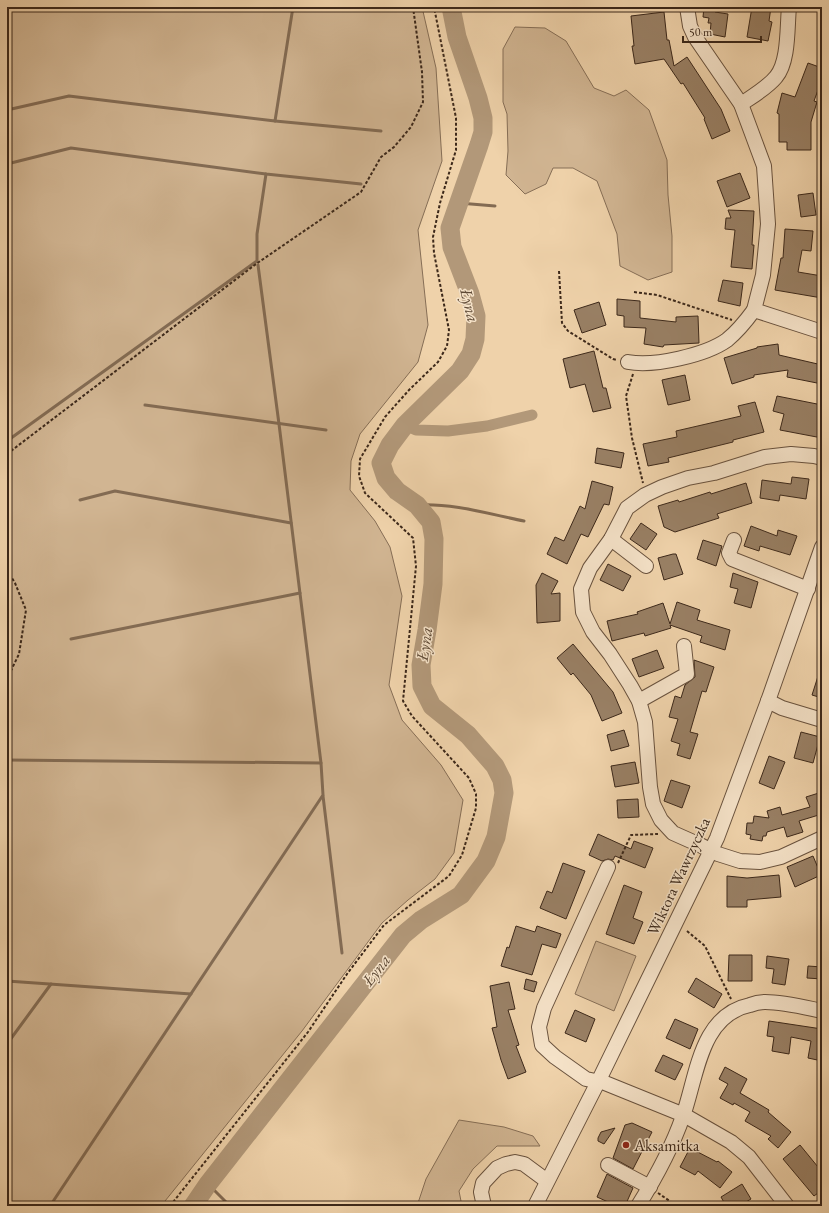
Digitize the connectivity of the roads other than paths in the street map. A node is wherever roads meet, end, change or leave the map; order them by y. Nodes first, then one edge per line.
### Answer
1 (687, 7) edge
2 (789, 7) edge
3 (741, 104) junction
4 (754, 310) junction
5 (822, 332) edge
6 (632, 363) road end
7 (822, 458) edge
8 (611, 539) junction
9 (734, 540) dead end
10 (822, 547) edge
11 (646, 566) dead end
12 (808, 589) junction
13 (684, 646) dead end
14 (638, 701) junction
15 (768, 701) junction
16 (822, 720) edge
17 (822, 838) edge
18 (711, 851) junction
19 (608, 867) road end
20 (822, 1011) edge
21 (598, 1082) junction
22 (684, 1115) junction
23 (608, 1165) dead end
24 (547, 1181) junction
25 (650, 1187) junction
26 (484, 1206) edge
27 (535, 1206) edge
28 (638, 1206) edge
29 (787, 1206) edge

1 - 3 street
2 - 3 street
3 - 4 street
4 - 5 street
4 - 6 street
7 - 8 street
8 - 11 street
8 - 14 street
9 - 12 street
10 - 12 street, Wiktora Wawrzyczka
12 - 15 street, Wiktora Wawrzyczka
13 - 14 street
14 - 18 street
15 - 16 street
15 - 18 street, Wiktora Wawrzyczka
17 - 18 street
18 - 21 street, Wiktora Wawrzyczka
19 - 21 street
20 - 22 street
21 - 22 street
21 - 24 street, Wiktora Wawrzyczka
22 - 25 street
22 - 29 street
23 - 25 street
24 - 26 street
24 - 27 street, Wiktora Wawrzyczka
25 - 28 street

